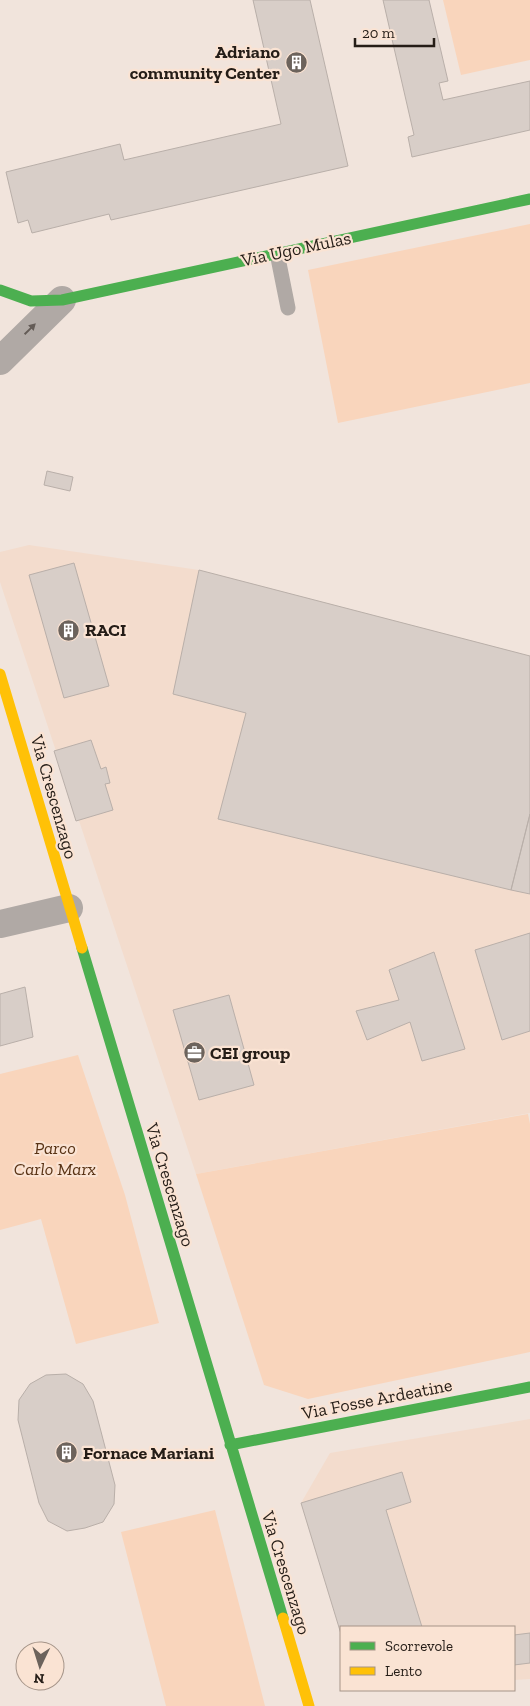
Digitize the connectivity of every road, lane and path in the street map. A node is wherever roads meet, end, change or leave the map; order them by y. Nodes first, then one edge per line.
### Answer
1 (530, 199) edge
2 (278, 253) junction
3 (0, 290) edge
4 (62, 300) junction
5 (288, 308) dead end
6 (0, 361) edge
7 (0, 674) edge
8 (69, 908) junction
9 (0, 924) edge
10 (530, 1387) edge
11 (230, 1445) junction
12 (309, 1706) edge

1 - 2 street, Via Ugo Mulas
2 - 4 street, Via Ugo Mulas
2 - 5 lane
3 - 4 street, Via Ugo Mulas
6 -> 4 street
7 - 8 street, Via Crescenzago
8 - 9 street
8 - 11 street, Via Crescenzago
10 - 11 street, Via Fosse Ardeatine
11 - 12 street, Via Crescenzago

